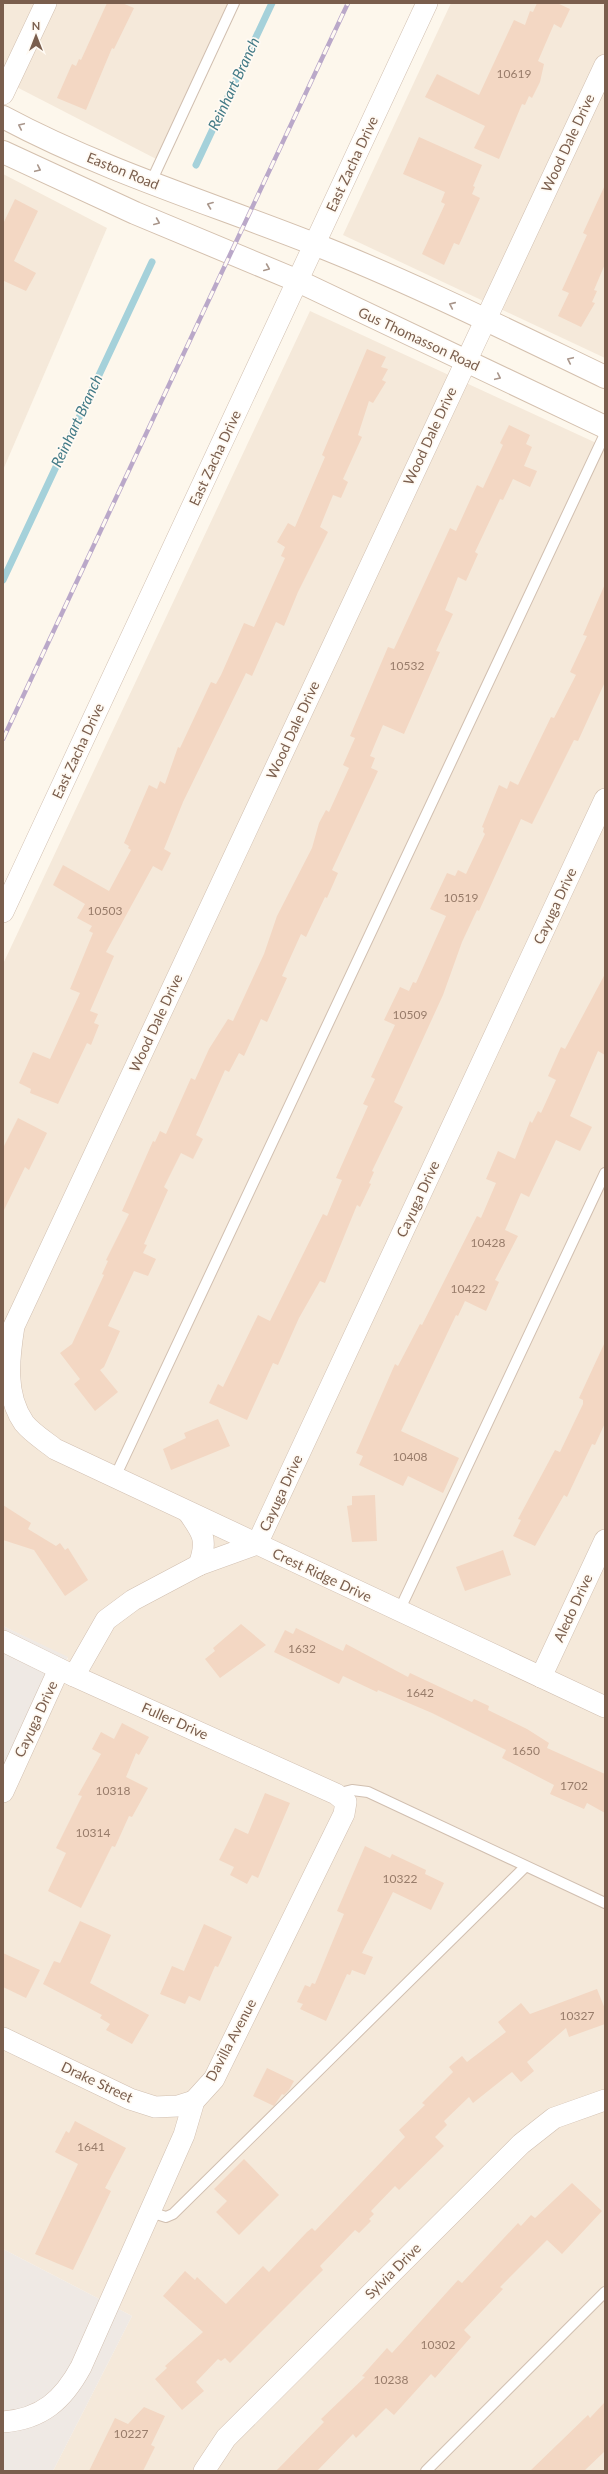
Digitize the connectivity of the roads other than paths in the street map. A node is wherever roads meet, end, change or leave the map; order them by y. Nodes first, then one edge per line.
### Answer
1 (46, 3) edge
2 (234, 3) edge
3 (427, 3) edge
4 (605, 65) edge
5 (3, 94) edge
6 (3, 117) edge
7 (3, 152) edge
8 (151, 182) junction
9 (315, 244) junction
10 (298, 281) junction
11 (485, 320) junction
12 (465, 361) junction
13 (605, 376) edge
14 (605, 428) edge
15 (605, 434) edge
16 (605, 799) edge
17 (3, 912) edge
18 (605, 1173) edge
19 (14, 1401) joint
20 (115, 1477) junction
21 (188, 1512) junction
22 (605, 1540) edge
23 (257, 1544) junction
24 (199, 1565) junction
25 (400, 1611) junction
26 (3, 1641) edge
27 (67, 1672) junction
28 (541, 1677) junction
29 (605, 1707) edge
30 (3, 1792) edge
31 (341, 1798) junction
32 (526, 1867) junction
33 (605, 1903) edge
34 (3, 2038) edge
35 (605, 2100) edge
36 (194, 2101) junction
37 (150, 2212) junction
38 (605, 2292) edge
39 (3, 2422) edge
40 (204, 2471) edge
41 (426, 2471) edge

1 - 5 street
2 - 8 lane
3 - 9 street, East Zacha Drive
4 - 11 street, Wood Dale Drive
8 -> 6 main road, Easton Road
7 -> 10 main road, Gus Thomasson Road
9 -> 8 main road, Easton Road
9 - 10 street, East Zacha Drive
11 -> 9 main road
10 - 12 main road, Gus Thomasson Road
10 - 17 street, East Zacha Drive
11 - 12 street, Wood Dale Drive
13 -> 11 main road
12 -> 14 main road, Gus Thomasson Road
12 - 19 street, Wood Dale Drive
15 - 20 lane
16 - 23 street, Cayuga Drive
18 - 25 lane
19 - 20 street, Crest Ridge Drive
20 - 21 street, Crest Ridge Drive
21 - 23 street, Crest Ridge Drive
21 - 24 street
22 - 28 street, Aledo Drive
23 - 24 street, Cayuga Drive
23 - 25 street, Crest Ridge Drive
24 - 27 street, Cayuga Drive
25 - 28 street, Crest Ridge Drive
26 - 27 street, Fuller Drive
27 - 30 street, Cayuga Drive
27 - 31 street, Fuller Drive
28 - 29 street, Crest Ridge Drive
31 - 32 lane
31 - 36 street, Davilla Avenue
32 - 33 lane
32 - 37 lane
34 - 36 street, Drake Street
35 - 40 street, Sylvia Drive
36 - 37 street, Davilla Avenue
37 - 39 street, Davilla Avenue
38 - 41 lane

